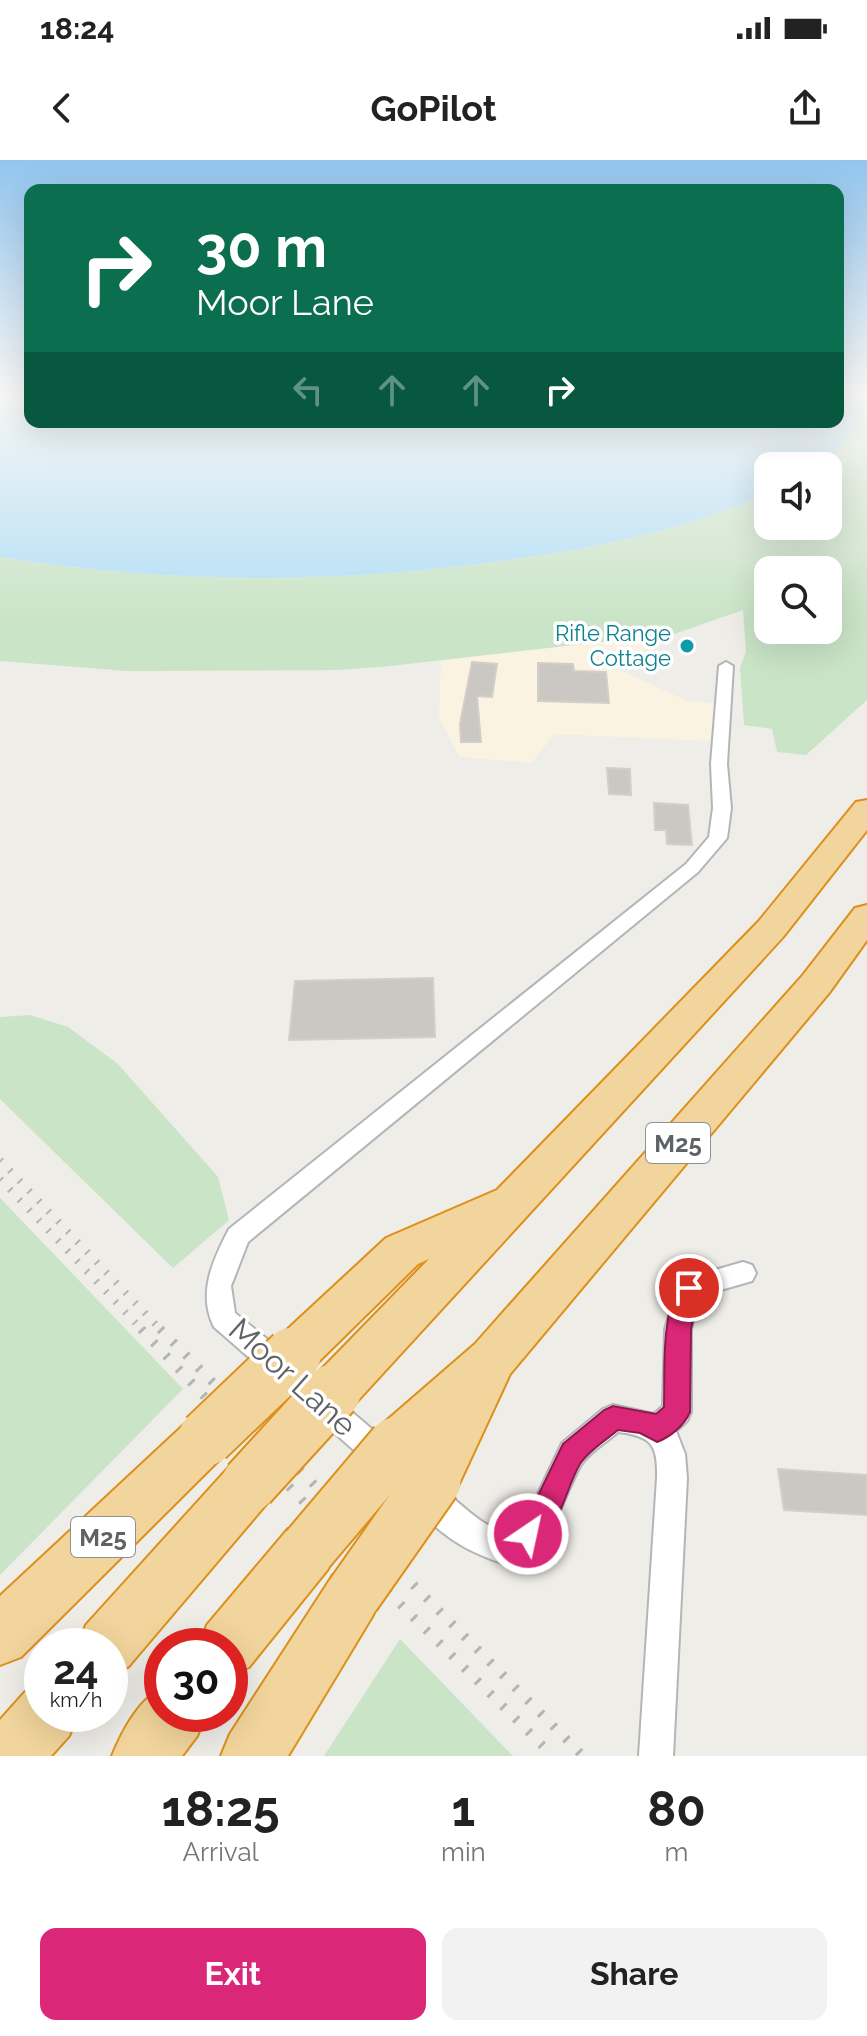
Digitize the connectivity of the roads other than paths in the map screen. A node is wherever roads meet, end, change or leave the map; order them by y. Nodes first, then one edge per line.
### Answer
1 (726, 666) dead end
2 (867, 809) edge
3 (867, 916) edge
4 (512, 1201) junction
5 (743, 1273) dead end
6 (657, 1430) junction
7 (414, 1463) junction
8 (123, 1628) edge
9 (243, 1628) edge
10 (0, 1636) edge
11 (31, 1732) edge
12 (161, 1732) edge
13 (10, 1756) edge
14 (143, 1756) edge
15 (252, 1756) edge
16 (656, 1756) edge

1 - 6 street, Moor Lane
2 - 4 highway, M25
3 - 7 highway, M25
4 - 8 highway, M25, bridge
4 - 10 highway, M25, bridge
5 - 6 street
6 - 16 street
7 - 9 highway, M25, bridge
7 - 15 highway, M25, bridge
11 - 13 highway
12 - 14 highway

